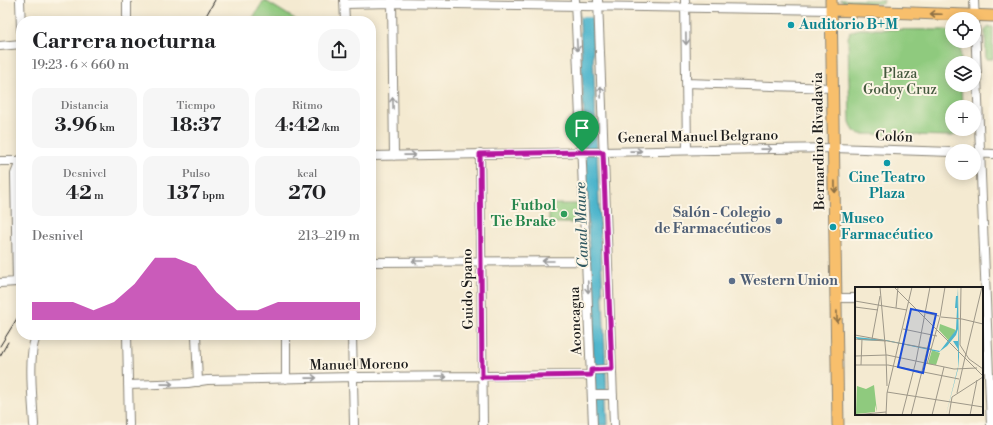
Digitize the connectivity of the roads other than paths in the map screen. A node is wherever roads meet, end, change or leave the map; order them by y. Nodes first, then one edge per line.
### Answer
1 (20, 0) edge
2 (126, 0) edge
3 (974, 0) edge
4 (344, 2) edge
5 (392, 2) edge
6 (577, 4) edge
7 (596, 4) edge
8 (685, 4) edge
9 (831, 5) edge
10 (975, 12) edge
11 (945, 14) edge
12 (21, 16) edge
13 (127, 16) edge
14 (345, 16) edge
15 (981, 16) edge
16 (993, 16) edge
17 (16, 44) edge
18 (0, 46) edge
19 (975, 48) edge
20 (686, 83) junction
21 (833, 88) junction
22 (977, 144) edge
23 (834, 148) junction
24 (687, 150) junction
25 (584, 152) junction
26 (600, 152) junction
27 (945, 152) edge
28 (981, 153) edge
29 (480, 154) junction
30 (993, 154) edge
31 (376, 156) edge
32 (394, 156) junction
33 (16, 160) edge
34 (0, 161) edge
35 (979, 180) edge
36 (481, 261) junction
37 (587, 261) junction
38 (376, 262) edge
39 (16, 282) edge
40 (0, 283) edge
41 (837, 298) junction
42 (855, 298) edge
43 (987, 301) edge
44 (34, 340) edge
45 (127, 340) edge
46 (196, 340) edge
47 (286, 340) edge
48 (352, 340) edge
49 (609, 369) junction
50 (592, 372) junction
51 (353, 377) junction
52 (482, 377) junction
53 (286, 379) junction
54 (198, 382) junction
55 (128, 385) junction
56 (593, 395) junction
57 (610, 395) junction
58 (34, 425) edge
59 (129, 425) edge
60 (354, 425) edge
61 (483, 425) edge
62 (593, 425) edge
63 (614, 425) edge
64 (838, 425) edge
65 (991, 425) edge

1 - 12 street
2 - 13 street
3 - 10 street
4 - 5 street
4 - 14 street
5 - 6 street
32 -> 5 street
6 - 7 street
6 -> 25 street, Aconcagua
7 - 8 street
26 -> 7 street
8 - 9 street
8 -> 20 street
11 -> 9 main road
9 - 21 main road, Bernardino Rivadavia
15 - 16 main road
17 - 18 street
19 - 22 street
20 - 21 street
20 - 24 street
21 - 23 main road, Bernardino Rivadavia
24 -> 23 street, General Manuel Belgrano
23 - 27 street, Colón
23 -> 41 main road, Bernardino Rivadavia
26 -> 24 street, General Manuel Belgrano
25 - 26 street, General Manuel Belgrano
25 - 29 street, General Manuel Belgrano
25 - 37 street, Aconcagua
26 - 49 street
28 - 30 street
32 -> 29 street, General Manuel Belgrano
29 - 36 street, Guido Spano
31 - 32 street, General Manuel Belgrano
33 - 34 street
35 - 43 street
37 -> 36 street
36 -> 38 street
36 - 52 street, Guido Spano
37 -> 50 street, Aconcagua
39 - 40 street
41 - 42 street
41 -> 64 main road, Bernardino Rivadavia
43 - 65 street
44 - 58 street
45 - 55 street
46 - 54 street
47 - 53 street
48 - 51 street
49 - 50 street, Manuel Moreno
49 - 57 street
50 - 52 street, Manuel Moreno
50 - 56 street, Aconcagua
51 -> 52 street, Manuel Moreno
53 -> 51 street, Manuel Moreno
51 - 60 street
52 - 61 street, Guido Spano
53 - 54 street, Manuel Moreno
55 -> 54 street, Manuel Moreno
55 - 59 street
56 - 57 street
56 - 62 street, Aconcagua
57 - 63 street

